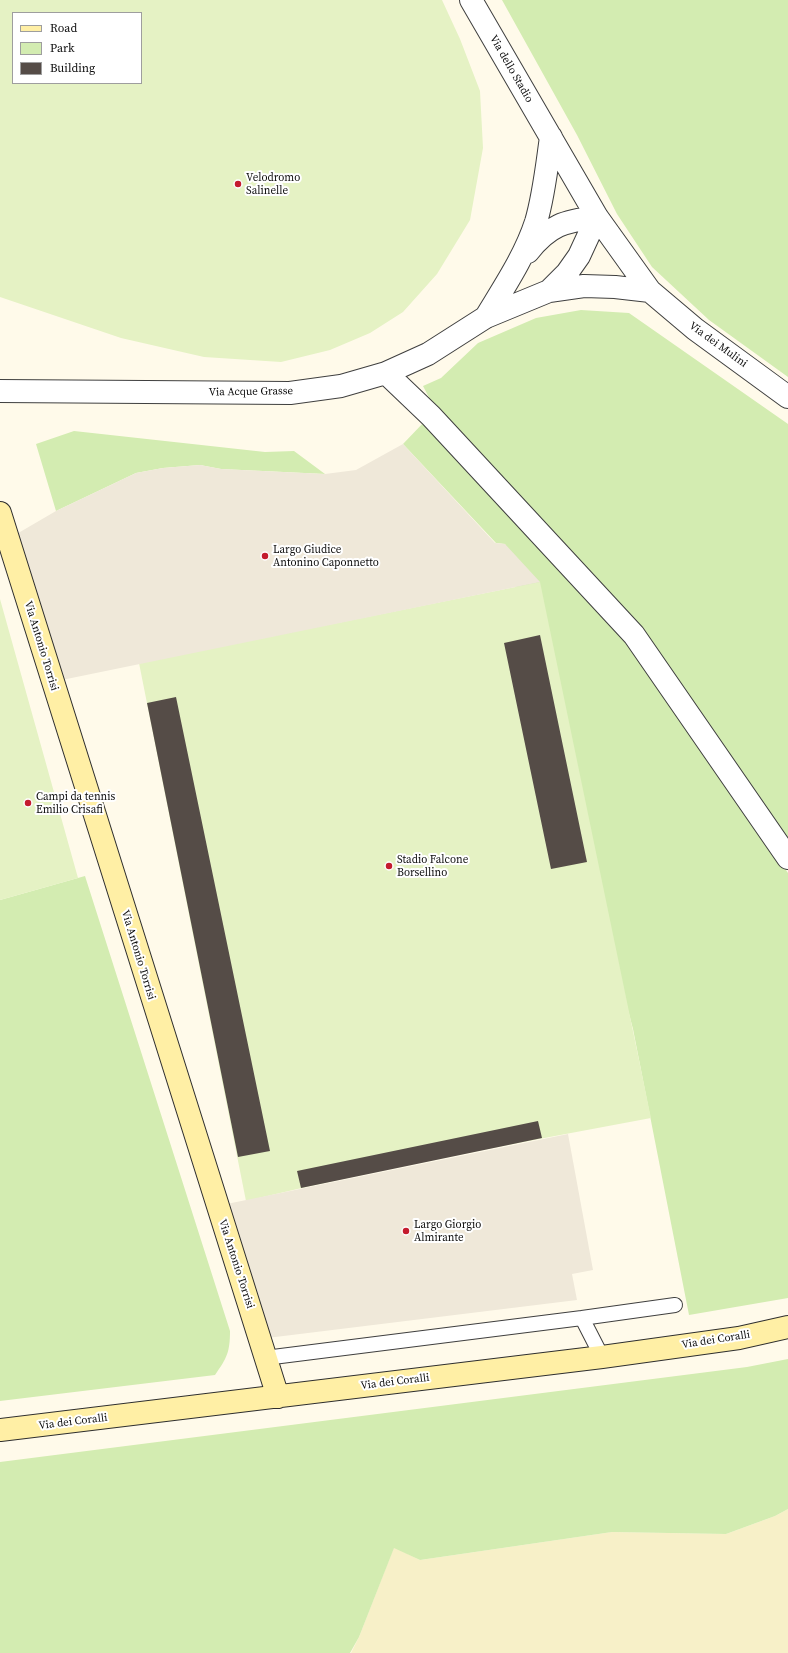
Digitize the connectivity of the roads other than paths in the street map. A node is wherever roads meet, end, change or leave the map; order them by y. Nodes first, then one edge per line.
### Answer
1 (471, 0) edge
2 (551, 137) junction
3 (597, 218) junction
4 (514, 269) junction
5 (549, 291) junction
6 (650, 291) junction
7 (486, 317) junction
8 (386, 373) junction
9 (0, 391) edge
10 (788, 397) edge
11 (0, 513) edge
12 (788, 858) edge
13 (676, 1305) dead end
14 (582, 1318) junction
15 (788, 1327) edge
16 (265, 1358) junction
17 (602, 1358) junction
18 (278, 1397) junction
19 (0, 1430) edge

1 - 2 street, Via dello Stadio
2 - 3 street, Via dello Stadio
2 - 4 street
3 - 4 street
3 - 5 street
3 - 6 street, Via dei Mulini
4 - 7 street
5 - 6 street
5 - 7 street, Via Acque Grasse
6 - 10 street, Via dei Mulini
7 - 8 street, Via Acque Grasse
8 - 9 street, Via Acque Grasse
8 - 12 street
11 - 16 street, Via Antonio Torrisi
13 - 14 lane
14 - 16 lane
14 - 17 lane
15 - 17 street, Via dei Coralli
16 - 18 street, Via Antonio Torrisi
17 - 18 street, Via dei Coralli
18 - 19 street, Via dei Coralli

